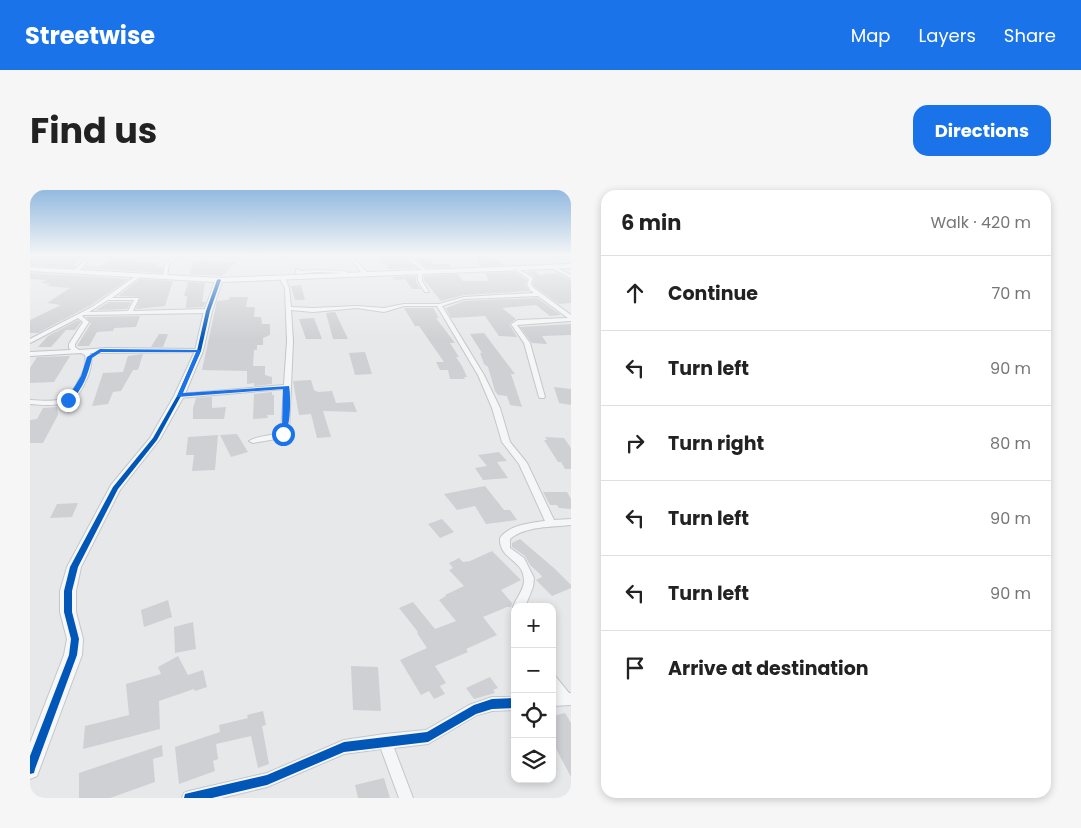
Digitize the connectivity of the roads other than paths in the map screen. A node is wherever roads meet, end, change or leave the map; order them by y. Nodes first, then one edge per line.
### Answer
1 (130, 283) edge
2 (218, 283) edge
3 (284, 283) edge
4 (421, 283) edge
5 (529, 283) edge
6 (426, 291) dead end
7 (540, 294) junction
8 (107, 300) junction
9 (439, 305) junction
10 (289, 308) junction
11 (208, 311) junction
12 (130, 313) junction
13 (81, 315) junction
14 (571, 318) edge
15 (30, 341) edge
16 (100, 350) junction
17 (79, 351) junction
18 (199, 351) junction
19 (30, 354) edge
20 (90, 357) junction
21 (287, 387) junction
22 (179, 396) junction
23 (542, 397) dead end
24 (30, 402) edge
25 (253, 441) dead end
26 (571, 522) edge
27 (551, 523) junction
28 (521, 603) edge
29 (556, 686) edge
30 (568, 699) edge
31 (511, 703) edge
32 (385, 741) junction
33 (30, 769) edge
34 (189, 798) edge
35 (406, 798) edge

1 - 8 street
2 - 11 main road
3 - 10 street
4 - 6 street
5 - 7 street
7 - 9 street
7 - 14 street
8 - 12 street
8 - 13 street
9 - 10 street
9 - 27 street
10 - 21 street
11 - 12 street
11 - 18 main road
12 - 13 street
13 - 15 street
13 - 17 street
14 - 23 street
16 - 17 street
16 - 18 street
16 - 20 street
17 - 19 street
17 - 20 street
18 - 22 main road
20 - 24 street
21 - 22 street
21 - 25 street
22 - 33 main road
26 - 27 street
27 - 28 street
29 - 30 street
31 - 32 street
32 - 34 street
32 - 35 street

